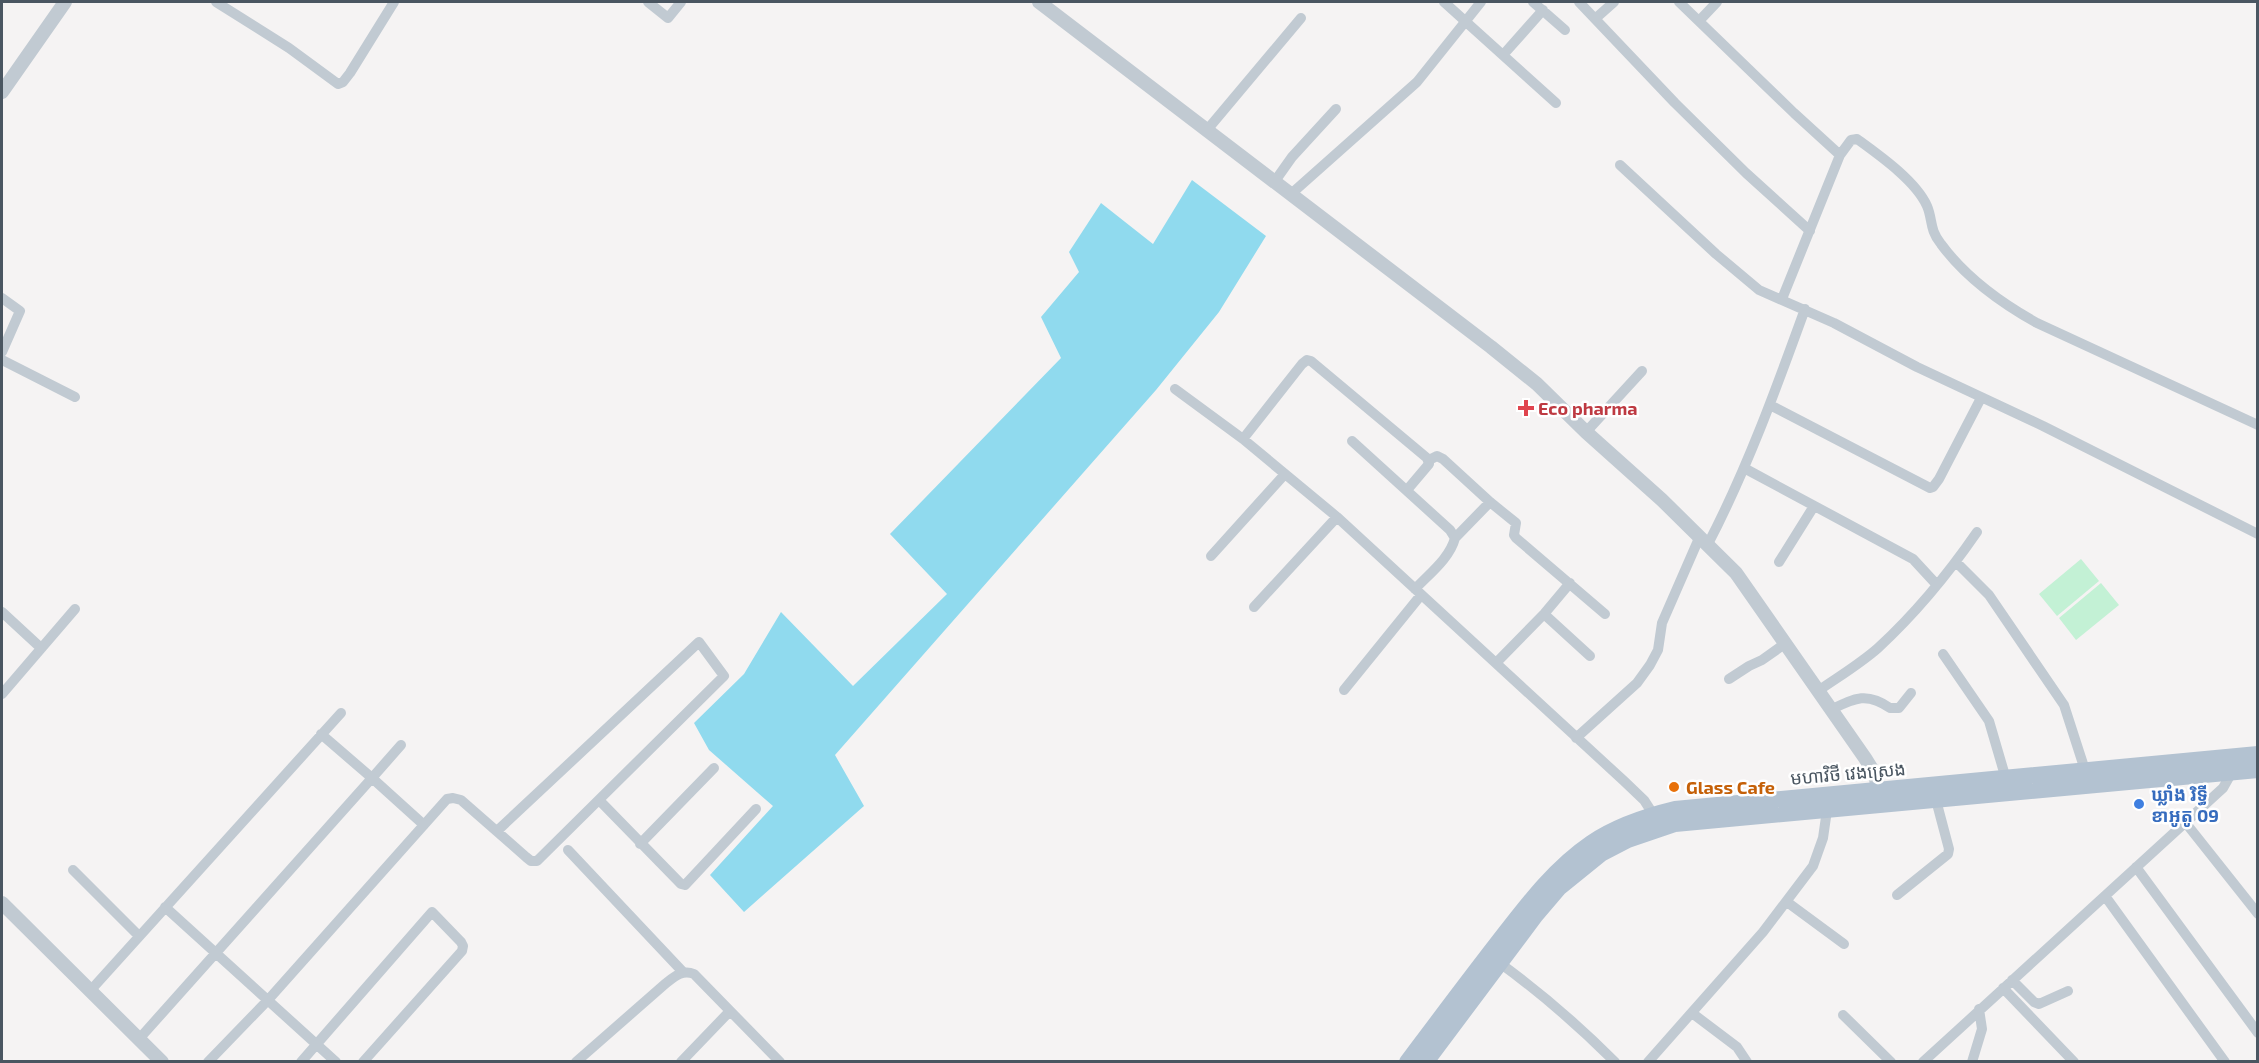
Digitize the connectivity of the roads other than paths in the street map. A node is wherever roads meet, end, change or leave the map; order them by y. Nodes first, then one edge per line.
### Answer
1 (65, 2) edge
2 (216, 2) edge
3 (394, 2) edge
4 (648, 2) edge
5 (681, 2) edge
6 (1039, 2) edge
7 (1444, 2) edge
8 (1481, 2) edge
9 (1533, 2) edge
10 (1579, 2) edge
11 (1614, 2) edge
12 (1679, 2) edge
13 (1717, 2) edge
14 (1543, 10) junction
15 (1301, 18) dead end
16 (1596, 18) junction
17 (1466, 20) junction
18 (1699, 21) junction
19 (1565, 30) dead end
20 (1503, 55) junction
21 (2, 92) edge
22 (1556, 103) dead end
23 (1336, 109) dead end
24 (1207, 130) junction
25 (1840, 155) junction
26 (1620, 165) dead end
27 (1275, 181) junction
28 (1291, 194) junction
29 (1810, 231) junction
30 (2, 298) edge
31 (1782, 299) junction
32 (1805, 309) junction
33 (2, 352) edge
34 (2, 360) edge
35 (1642, 371) dead end
36 (1175, 388) dead end
37 (75, 397) dead end
38 (1981, 398) junction
39 (1770, 405) junction
40 (2258, 425) edge
41 (1586, 432) junction
42 (1243, 439) junction
43 (1352, 441) dead end
44 (1429, 460) junction
45 (1744, 468) junction
46 (1285, 474) junction
47 (1407, 490) junction
48 (1490, 502) junction
49 (1814, 506) junction
50 (1337, 517) junction
51 (1977, 532) dead end
52 (2258, 534) edge
53 (1455, 538) junction
54 (1704, 540) junction
55 (1211, 556) dead end
56 (1779, 562) dead end
57 (1956, 562) junction
58 (1570, 583) junction
59 (1937, 585) junction
60 (1418, 592) junction
61 (1254, 607) dead end
62 (75, 609) dead end
63 (2, 612) edge
64 (1544, 614) junction
65 (1605, 614) dead end
66 (1786, 643) junction
67 (41, 648) junction
68 (1942, 654) dead end
69 (1590, 656) dead end
70 (1496, 663) junction
71 (1729, 679) dead end
72 (1344, 690) dead end
73 (1818, 691) junction
74 (2, 692) edge
75 (1911, 693) dead end
76 (1832, 709) junction
77 (340, 713) dead end
78 (321, 734) junction
79 (1576, 738) junction
80 (401, 745) dead end
81 (2258, 754) edge
82 (2231, 764) junction
83 (714, 768) dead end
84 (2085, 770) junction
85 (2258, 770) edge
86 (372, 778) junction
87 (2006, 779) junction
88 (1880, 797) junction
89 (599, 800) junction
90 (1936, 800) junction
91 (756, 809) dead end
92 (1827, 810) junction
93 (1653, 814) junction
94 (2185, 822) junction
95 (424, 825) junction
96 (497, 831) junction
97 (640, 844) junction
98 (567, 850) dead end
99 (2136, 867) junction
100 (73, 870) dead end
101 (1897, 895) dead end
102 (2105, 896) junction
103 (1787, 902) junction
104 (2, 903) edge
105 (165, 907) junction
106 (2258, 914) edge
107 (139, 936) junction
108 (1844, 944) dead end
109 (216, 954) junction
110 (1494, 959) junction
111 (683, 972) junction
112 (2012, 980) junction
113 (2002, 988) junction
114 (90, 990) junction
115 (2068, 991) dead end
116 (268, 1000) junction
117 (1979, 1009) junction
118 (730, 1011) junction
119 (1692, 1013) junction
120 (1843, 1015) dead end
121 (2258, 1033) edge
122 (139, 1039) junction
123 (317, 1044) junction
124 (162, 1062) edge
125 (208, 1062) edge
126 (302, 1062) edge
127 (336, 1062) edge
128 (363, 1062) edge
129 (576, 1062) edge
130 (681, 1062) edge
131 (780, 1062) edge
132 (1407, 1062) edge
133 (1426, 1062) edge
134 (1615, 1062) edge
135 (1648, 1062) edge
136 (1747, 1062) edge
137 (1891, 1062) edge
138 (1923, 1062) edge
139 (1972, 1062) edge
140 (2074, 1062) edge
141 (2225, 1062) edge

1 - 21 street
2 - 3 street
4 - 5 street
6 - 24 street
7 - 17 street
8 - 17 street
9 - 14 street
10 - 16 street
11 - 16 street
12 - 18 street
13 - 18 street
14 - 19 street
14 - 20 street
15 - 24 street
16 - 29 street
17 - 20 street
17 - 28 street
18 - 25 street
20 - 22 street
23 - 27 street
24 - 27 street
25 - 29 street
25 - 40 street
26 - 31 street
27 - 28 street
28 - 41 street
29 - 31 street
30 - 33 street
31 - 32 street
32 - 38 street
32 - 39 street
34 - 37 street
35 - 41 street
36 - 42 street
38 - 39 street
38 - 52 street
39 - 45 street
41 - 54 street
42 - 44 street
42 - 46 street
43 - 47 street
44 - 47 street
44 - 48 street
45 - 49 street
45 - 54 street
46 - 50 street
46 - 55 street
47 - 53 street
48 - 53 street
48 - 58 street
49 - 56 street
49 - 59 street
50 - 60 street
50 - 61 street
51 - 57 street
53 - 60 street
54 - 66 street
54 - 79 street
57 - 59 street
57 - 84 street
58 - 64 street
58 - 65 street
59 - 73 street
60 - 70 street
60 - 72 street
62 - 67 street
63 - 67 street
64 - 69 street
64 - 70 street
66 - 71 street
66 - 73 street
67 - 74 street
68 - 87 street
70 - 79 street
73 - 76 street
75 - 76 street
76 - 88 street
77 - 78 street
78 - 86 street
78 - 105 street
79 - 93 street
80 - 86 street
81 - 82 main road, មហាវិថី វេងស្រេង
82 - 84 main road, មហាវិថី វេងស្រេង
82 - 85 main road, មហាវិថី វេងស្រេង
82 - 90 main road, មហាវិថី វេងស្រេង
82 - 94 street
83 - 97 street
84 - 87 main road, មហាវិថី វេងស្រេង
86 - 95 street
86 - 109 street
87 - 88 main road, មហាវិថី វេងស្រេង
88 - 90 main road, មហាវិថី វេងស្រេង
88 - 92 main road, មហាវិថី វេងស្រេង
88 - 93 main road, មហាវិថី វេងស្រេង
89 - 96 street
89 - 96 street
89 - 97 street
90 - 101 street
91 - 97 street
92 - 103 street
92 - 110 main road, មហាវិថី វេងស្រេង
93 - 110 main road, មហាវិថី វេងស្រេង
94 - 99 street
94 - 106 street
95 - 96 street
95 - 116 street
98 - 111 street
99 - 102 street
99 - 121 street
100 - 107 street
102 - 112 street
102 - 141 street
103 - 108 street
103 - 119 street
104 - 114 street
105 - 107 street
105 - 109 street
107 - 114 street
109 - 116 street
109 - 122 street
110 - 132 main road, មហាវិថី វេងស្រេង
110 - 133 main road, មហាវិថី វេងស្រេង
110 - 134 street
111 - 118 street
111 - 129 street
112 - 113 street
112 - 115 street
113 - 117 street
113 - 140 street
114 - 122 street
116 - 123 street
116 - 125 street
117 - 138 street
117 - 139 street
118 - 130 street
118 - 131 street
119 - 135 street
119 - 136 street
120 - 137 street
122 - 124 street
123 - 126 street
123 - 127 street
123 - 128 street

